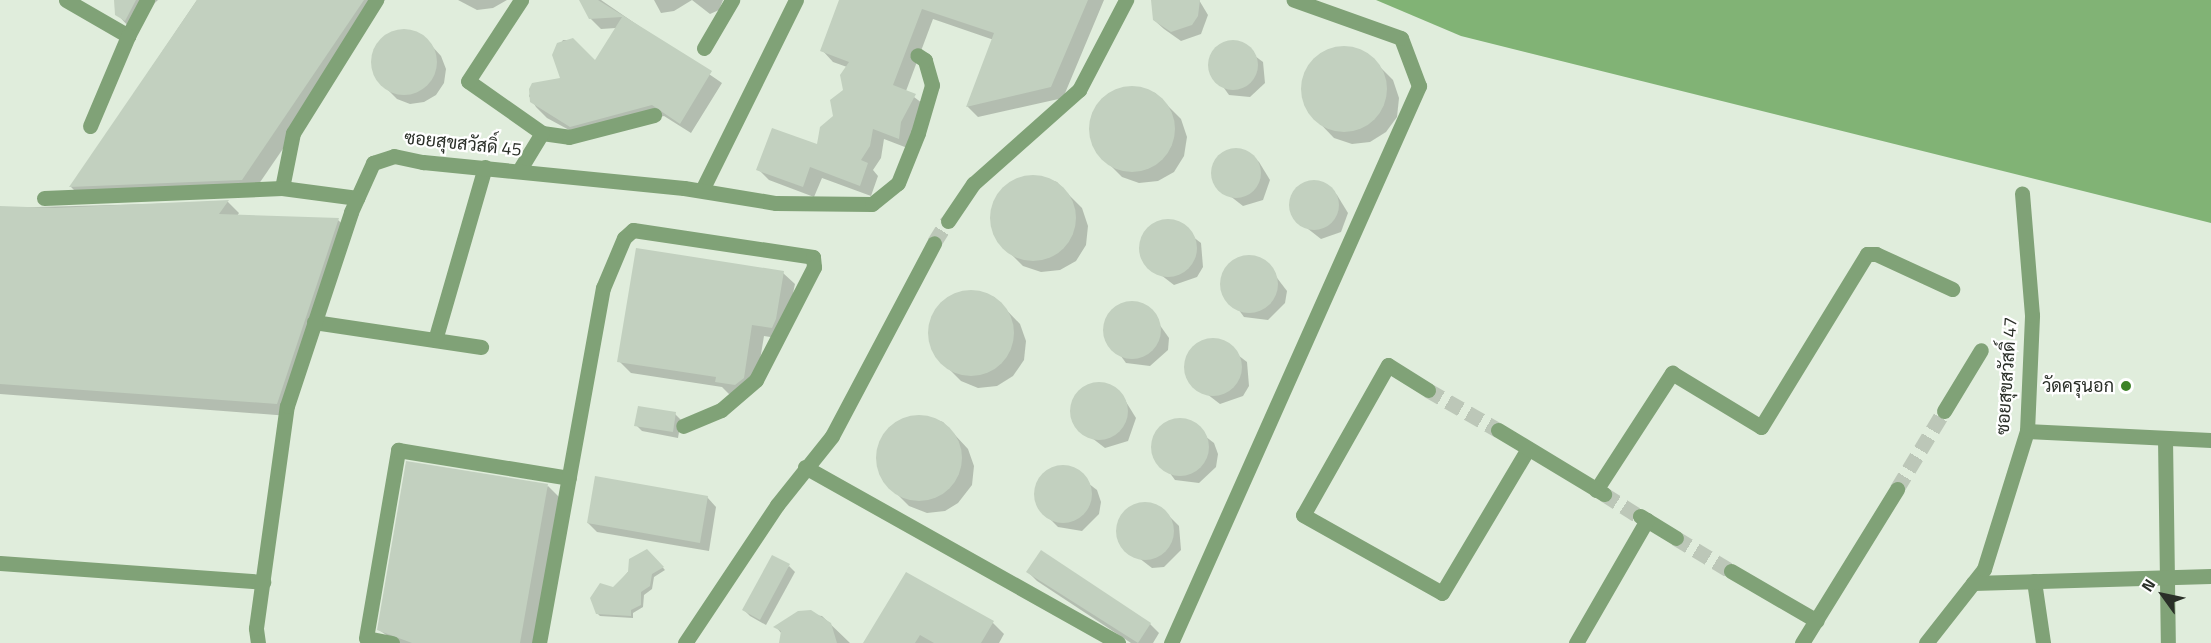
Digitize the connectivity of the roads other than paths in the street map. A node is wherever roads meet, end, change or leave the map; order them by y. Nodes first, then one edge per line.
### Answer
1 (66, 0) edge
2 (147, 0) edge
3 (376, 0) edge
4 (521, 0) edge
5 (732, 0) edge
6 (796, 0) edge
7 (1126, 0) edge
8 (1294, 0) edge
9 (128, 36) junction
10 (704, 48) dead end
11 (917, 55) dead end
12 (654, 115) dead end
13 (90, 126) dead end
14 (542, 133) junction
15 (485, 167) junction
16 (520, 169) junction
17 (282, 188) junction
18 (702, 190) junction
19 (2022, 193) dead end
20 (44, 198) dead end
21 (357, 198) junction
22 (948, 221) tunnel mouth
23 (934, 243) tunnel mouth
24 (1952, 289) dead end
25 (314, 322) junction
26 (435, 340) junction
27 (481, 347) dead end
28 (1981, 350) dead end
29 (1428, 390) tunnel mouth
30 (1944, 411) tunnel mouth
31 (682, 426) dead end
32 (1498, 430) tunnel mouth
33 (2027, 431) junction
34 (2165, 438) junction
35 (2211, 440) edge
36 (1528, 449) junction
37 (805, 467) junction
38 (569, 478) junction
39 (1898, 489) tunnel mouth
40 (1676, 538) tunnel mouth
41 (0, 563) edge
42 (1731, 571) tunnel mouth
43 (2170, 576) junction
44 (2211, 576) edge
45 (2034, 581) junction
46 (263, 582) junction
47 (1973, 583) junction
48 (1817, 621) junction
49 (258, 643) edge
50 (392, 643) edge
51 (539, 643) edge
52 (685, 643) edge
53 (1118, 643) edge
54 (1171, 643) edge
55 (1576, 643) edge
56 (1802, 643) edge
57 (1926, 643) edge
58 (2043, 643) edge
59 (2168, 643) edge

1 - 9 street
2 - 9 street
3 - 17 street
4 - 14 street
5 - 10 street
6 - 18 street
7 - 22 street
8 - 54 street
9 - 13 street
11 - 18 street, ซอยสุขสวัสดิ์ 45
12 - 14 street
14 - 16 street
15 - 16 street, ซอยสุขสวัสดิ์ 45
15 - 21 street, ซอยสุขสวัสดิ์ 45
15 - 26 street
16 - 18 street, ซอยสุขสวัสดิ์ 45
17 - 20 street
17 - 21 street
19 - 33 street, ซอยสุขสวัสดิ์ 47
21 - 25 street, ซอยสุขสวัสดิ์ 45
23 - 37 street
24 - 36 street
25 - 26 street
25 - 46 street, ซอยสุขสวัสดิ์ 45
26 - 27 street
28 - 30 street
29 - 36 street
31 - 38 street
32 - 36 street
33 - 34 street
33 - 47 street, ซอยสุขสวัสดิ์ 47
34 - 35 street
34 - 43 street
37 - 52 street
37 - 53 street
38 - 50 street
38 - 51 street
39 - 48 street
40 - 55 street
41 - 46 street
42 - 48 street
43 - 44 street
43 - 45 street
43 - 59 street
45 - 47 street
45 - 58 street
46 - 49 street, ซอยสุขสวัสดิ์ 45
47 - 57 street, ซอยสุขสวัสดิ์ 47
48 - 56 street

